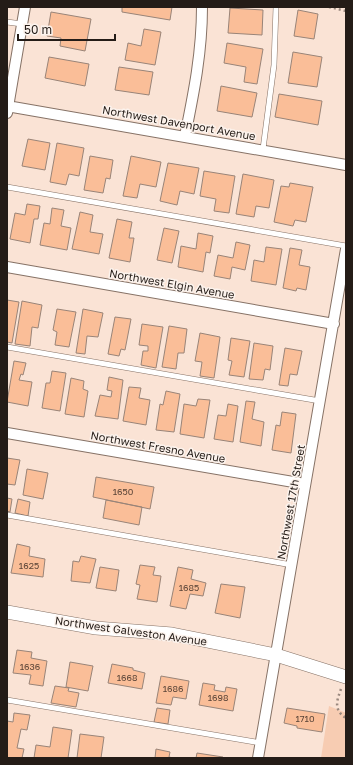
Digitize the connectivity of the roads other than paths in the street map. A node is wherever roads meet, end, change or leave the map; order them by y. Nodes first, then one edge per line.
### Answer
1 (25, 7) edge
2 (202, 7) edge
3 (276, 7) edge
4 (7, 22) edge
5 (22, 24) junction
6 (7, 108) edge
7 (185, 136) junction
8 (262, 149) junction
9 (346, 165) edge
10 (7, 187) edge
11 (346, 248) edge
12 (7, 267) edge
13 (334, 324) junction
14 (7, 347) edge
15 (321, 402) junction
16 (7, 433) edge
17 (306, 484) junction
18 (7, 515) edge
19 (292, 565) junction
20 (7, 612) edge
21 (276, 654) junction
22 (345, 677) edge
23 (7, 700) edge
24 (261, 742) junction
25 (258, 758) edge

1 - 5 street
2 - 7 street
3 - 8 lane
4 - 5 lane
5 - 6 street
6 - 7 street, Northwest Davenport Avenue
7 - 8 street, Northwest Davenport Avenue
8 - 9 street, Northwest Davenport Avenue
10 - 11 lane
11 - 13 street, Northwest 17th Street
12 - 13 street, Northwest Elgin Avenue
13 - 15 street, Northwest 17th Street
14 - 15 lane
15 - 17 street, Northwest 17th Street
16 - 17 street, Northwest Fresno Avenue
17 - 19 street, Northwest 17th Street
18 - 19 lane
19 - 21 street, Northwest 17th Street
20 - 21 street, Northwest Galveston Avenue
21 - 22 street, Northwest Galveston Avenue
21 - 24 street, Northwest 17th Street
23 - 24 lane
24 - 25 street, Northwest 17th Street

